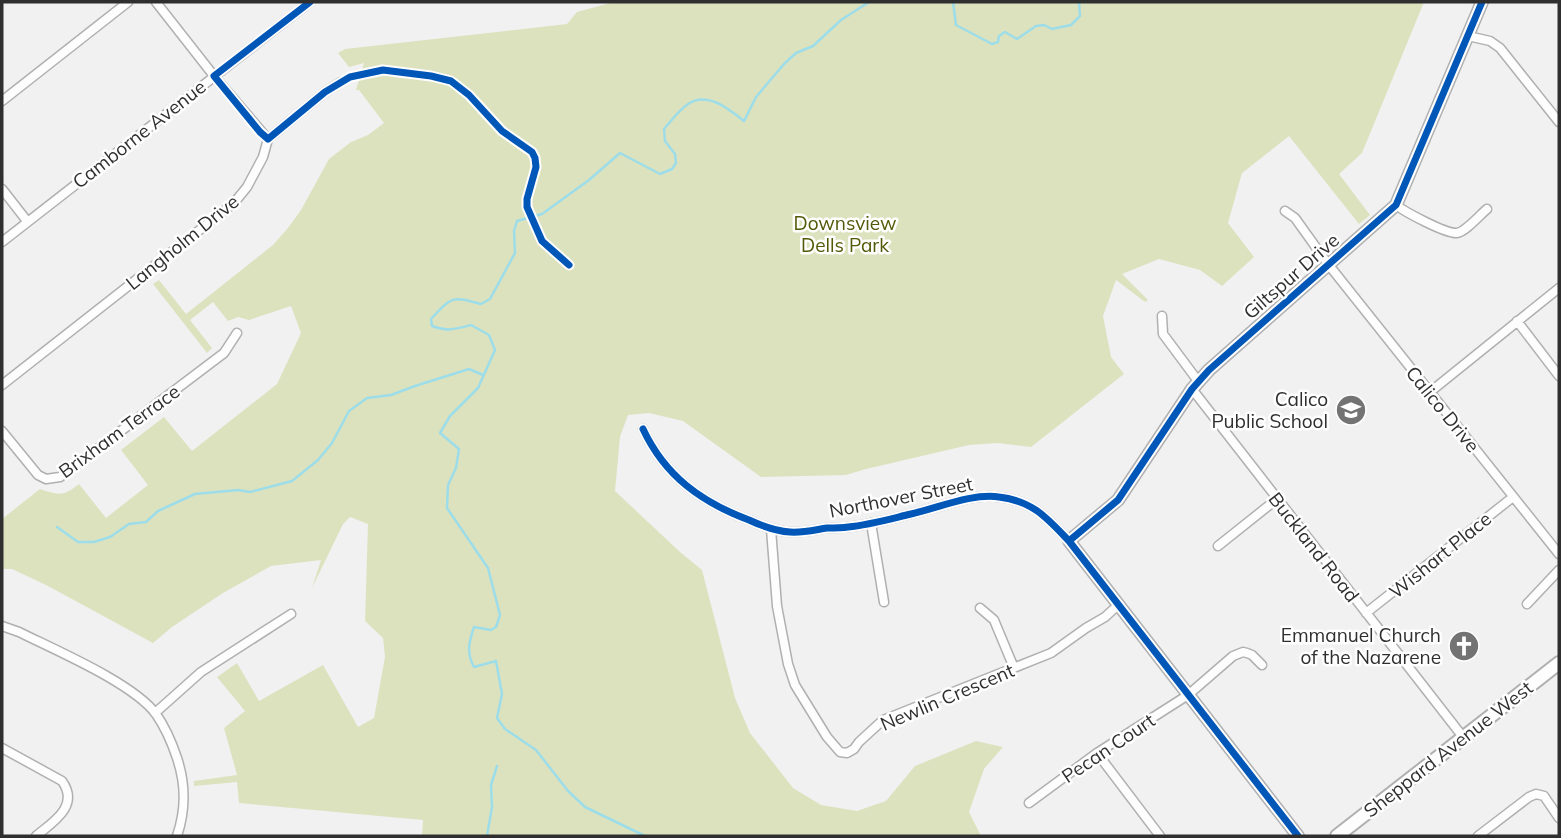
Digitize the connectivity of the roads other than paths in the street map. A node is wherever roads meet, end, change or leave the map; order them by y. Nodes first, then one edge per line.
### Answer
1 (128, 2) edge
2 (156, 2) edge
3 (310, 2) edge
4 (1482, 2) edge
5 (1468, 36) junction
6 (214, 76) junction
7 (341, 82) dead end
8 (2, 101) edge
9 (1559, 122) edge
10 (268, 139) junction
11 (2, 190) edge
12 (1396, 205) junction
13 (1487, 209) dead end
14 (1285, 211) dead end
15 (27, 221) junction
16 (2, 242) edge
17 (1328, 264) junction
18 (1559, 288) edge
19 (1162, 316) dead end
20 (1517, 321) junction
21 (237, 333) dead end
22 (1559, 376) edge
23 (2, 385) edge
24 (1195, 385) junction
25 (1430, 393) junction
26 (643, 429) dead end
27 (2, 431) edge
28 (1513, 497) junction
29 (1276, 499) junction
30 (871, 523) junction
31 (771, 529) junction
32 (1069, 541) junction
33 (1218, 546) dead end
34 (1559, 554) edge
35 (1559, 570) edge
36 (884, 602) dead end
37 (1527, 604) dead end
38 (1117, 606) junction
39 (980, 608) dead end
40 (291, 614) dead end
41 (1366, 614) junction
42 (2, 626) edge
43 (1559, 663) edge
44 (1262, 665) dead end
45 (1014, 668) junction
46 (1188, 695) junction
47 (155, 713) junction
48 (1463, 737) junction
49 (2, 748) edge
50 (1097, 753) junction
51 (1029, 803) dead end
52 (1559, 818) edge
53 (36, 836) edge
54 (177, 836) edge
55 (1160, 836) edge
56 (1298, 836) edge
57 (1337, 836) edge
58 (1478, 836) edge

1 - 8 street
2 - 6 street
3 - 6 street, Camborne Avenue
4 - 5 street, Giltspur Drive
5 - 9 street
5 - 12 street, Giltspur Drive
6 - 10 street
6 - 15 street, Camborne Avenue
7 - 10 street, Langholm Drive
10 - 23 street, Langholm Drive
11 - 15 street
12 - 13 street
12 - 17 street, Giltspur Drive
14 - 17 street, Calico Drive
15 - 16 street, Camborne Avenue
17 - 24 street, Giltspur Drive
17 - 25 street, Calico Drive
18 - 20 street
19 - 24 street, Buckland Road
20 - 22 street
20 - 25 street
21 - 27 street, Brixham Terrace
24 - 29 street, Buckland Road
24 - 32 street, Giltspur Drive
25 - 28 street, Calico Drive
26 - 31 street, Northover Street
28 - 34 street, Calico Drive
28 - 41 street, Wishart Place
29 - 33 street
29 - 41 street, Buckland Road
30 - 31 street, Northover Street
30 - 32 street, Northover Street
30 - 36 street
31 - 45 street, Newlin Crescent
32 - 38 street, Northover Street
35 - 37 street
38 - 45 street, Newlin Crescent
38 - 46 street, Northover Street
39 - 45 street
40 - 47 street
41 - 48 street, Buckland Road
42 - 47 street
43 - 48 main road, Sheppard Avenue West
44 - 46 street, Pecan Court
46 - 50 street, Pecan Court
46 - 56 street, Northover Street
47 - 54 street
48 - 57 main road, Sheppard Avenue West
49 - 53 street
50 - 51 street, Pecan Court
50 - 55 street
52 - 58 street

